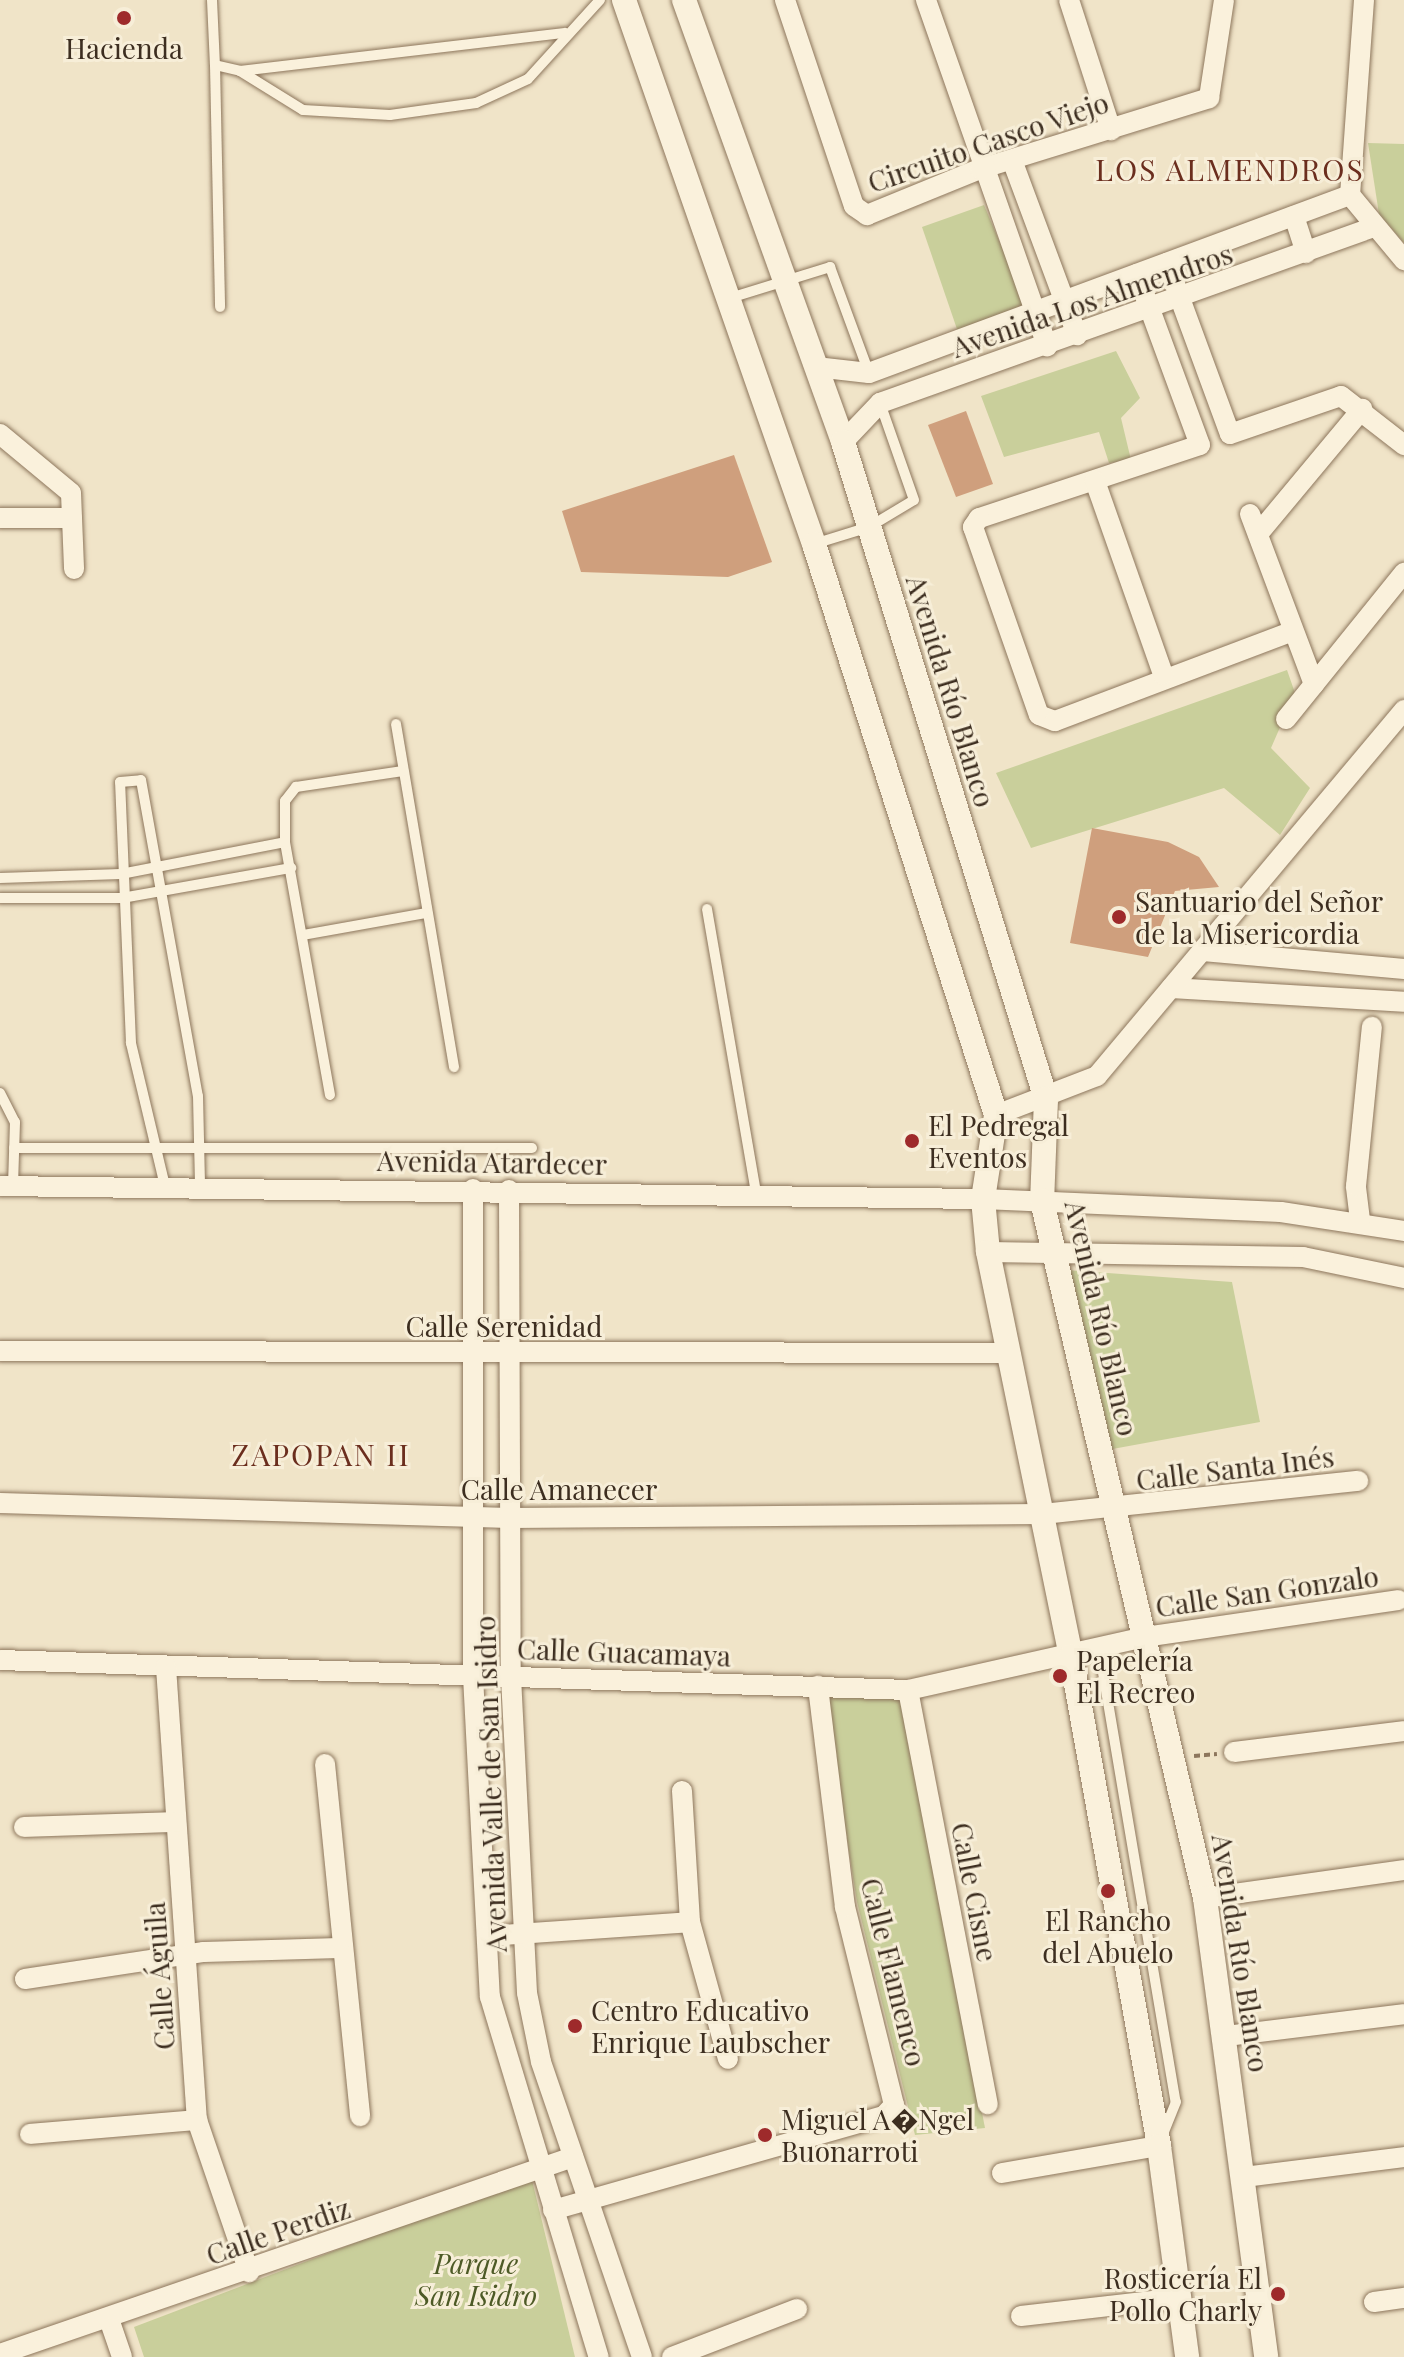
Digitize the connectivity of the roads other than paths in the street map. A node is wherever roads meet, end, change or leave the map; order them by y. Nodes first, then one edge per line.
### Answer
1 (212, 0) edge
2 (600, 0) edge
3 (624, 0) edge
4 (684, 0) edge
5 (785, 0) edge
6 (926, 0) edge
7 (1069, 0) edge
8 (1224, 0) edge
9 (1364, 0) edge
10 (565, 33) junction
11 (215, 65) junction
12 (240, 71) junction
13 (1111, 130) junction
14 (1012, 160) junction
15 (980, 169) junction
16 (1350, 195) junction
17 (1294, 216) junction
18 (1371, 228) junction
19 (1306, 253) junction
20 (1404, 260) edge
21 (1167, 263) junction
22 (1137, 274) junction
23 (785, 279) junction
24 (730, 298) junction
25 (1064, 301) junction
26 (1180, 301) junction
27 (220, 307) dead end
28 (1150, 310) junction
29 (1033, 313) junction
30 (1077, 335) junction
31 (1047, 346) junction
32 (816, 367) junction
33 (869, 373) junction
34 (880, 403) junction
35 (1362, 409) junction
36 (0, 434) edge
37 (843, 442) junction
38 (1404, 445) edge
39 (1095, 481) junction
40 (1250, 514) dead end
41 (0, 518) edge
42 (72, 518) junction
43 (869, 527) junction
44 (1258, 534) junction
45 (814, 544) junction
46 (74, 569) dead end
47 (1404, 573) edge
48 (1290, 632) junction
49 (1163, 674) junction
50 (1314, 684) junction
51 (1404, 710) edge
52 (1286, 719) dead end
53 (396, 724) dead end
54 (403, 771) junction
55 (285, 842) junction
56 (291, 868) junction
57 (158, 869) junction
58 (121, 874) junction
59 (0, 878) edge
60 (162, 892) junction
61 (0, 898) edge
62 (122, 898) junction
63 (707, 909) dead end
64 (426, 913) junction
65 (303, 935) junction
66 (1203, 951) junction
67 (1404, 969) edge
68 (1171, 988) junction
69 (1404, 1002) edge
70 (1372, 1027) dead end
71 (454, 1067) dead end
72 (0, 1093) edge
73 (330, 1095) dead end
74 (1046, 1099) junction
75 (996, 1115) junction
76 (199, 1147) junction
77 (14, 1148) junction
78 (532, 1148) dead end
79 (158, 1149) junction
80 (6, 1186) edge
81 (165, 1186) junction
82 (200, 1187) junction
83 (473, 1189) junction
84 (509, 1190) junction
85 (756, 1194) junction
86 (983, 1199) junction
87 (1042, 1201) junction
88 (1360, 1220) junction
89 (1404, 1231) edge
90 (988, 1252) junction
91 (1054, 1254) junction
92 (1404, 1278) edge
93 (0, 1351) edge
94 (1008, 1353) junction
95 (474, 1354) junction
96 (511, 1354) junction
97 (1358, 1481) dead end
98 (0, 1503) edge
99 (1119, 1512) junction
100 (1043, 1514) junction
101 (473, 1518) junction
102 (510, 1518) junction
103 (1398, 1600) dead end
104 (1145, 1637) junction
105 (1099, 1649) junction
106 (1071, 1656) junction
107 (0, 1660) edge
108 (166, 1667) junction
109 (473, 1676) junction
110 (511, 1677) junction
111 (818, 1686) junction
112 (908, 1690) junction
113 (1404, 1731) edge
114 (1234, 1752) road end
115 (325, 1764) dead end
116 (682, 1791) dead end
117 (176, 1822) junction
118 (24, 1827) dead end
119 (1404, 1870) edge
120 (1205, 1898) junction
121 (690, 1922) junction
122 (523, 1935) junction
123 (487, 1936) junction
124 (339, 1948) junction
125 (187, 1957) junction
126 (25, 1979) dead end
127 (1404, 2014) edge
128 (1226, 2036) junction
129 (728, 2059) dead end
130 (988, 2104) dead end
131 (360, 2116) dead end
132 (197, 2120) junction
133 (30, 2134) dead end
134 (1159, 2146) junction
135 (573, 2157) junction
136 (1404, 2157) edge
137 (536, 2169) junction
138 (1002, 2173) dead end
139 (1244, 2177) junction
140 (589, 2201) junction
141 (553, 2210) junction
142 (249, 2272) junction
143 (1179, 2298) junction
144 (1404, 2298) edge
145 (1374, 2302) dead end
146 (797, 2309) dead end
147 (1021, 2316) dead end
148 (109, 2319) junction
149 (0, 2354) edge
150 (122, 2357) edge
151 (599, 2357) edge
152 (642, 2357) edge
153 (672, 2357) edge
154 (1187, 2357) edge
155 (1266, 2357) edge

1 - 11 lane
2 - 10 lane
3 - 24 street
4 - 23 street, Avenida Río Blanco
5 - 15 street, Circuito Casco Viejo
6 - 15 street
7 - 13 street
8 - 13 street, Circuito Casco Viejo
9 - 16 street
10 - 12 lane
10 - 12 lane
11 - 12 lane
11 - 27 lane
13 - 14 street, Circuito Casco Viejo
14 - 15 street, Circuito Casco Viejo
14 - 25 street
15 - 29 street
16 - 17 street, Avenida Los Almendros
16 - 18 street
17 - 19 street
17 - 21 street, Avenida Los Almendros
18 - 19 street, Avenida Los Almendros
18 - 20 street
19 - 26 street, Avenida Los Almendros
21 - 22 street, Avenida Los Almendros
21 - 26 street
22 - 25 street, Avenida Los Almendros
22 - 28 street
23 - 24 lane
23 - 32 street, Avenida Río Blanco
23 - 33 lane
24 - 45 street
25 - 29 street, Avenida Los Almendros
25 - 30 street
26 - 28 street, Avenida Los Almendros
26 - 35 street
28 - 30 street, Avenida Los Almendros
28 - 39 street
29 - 31 street
29 - 33 street, Avenida Los Almendros
30 - 31 street, Avenida Los Almendros
31 - 34 street, Avenida Los Almendros
32 - 33 street, Avenida Los Almendros
32 - 37 street, Avenida Río Blanco
34 - 37 street, Avenida Los Almendros
34 - 43 lane
35 - 38 street
35 - 44 street
36 - 42 street
37 - 43 street, Avenida Río Blanco
39 - 49 street
39 - 49 street
40 - 44 street
41 - 42 street
42 - 46 street
43 - 45 lane
43 - 74 street, Avenida Río Blanco
44 - 48 street
45 - 75 street
47 - 50 street
48 - 49 street
48 - 50 street
50 - 52 street
51 - 66 street
53 - 54 lane
54 - 55 lane
54 - 64 lane
55 - 56 lane
55 - 57 lane
56 - 60 lane
56 - 65 lane
57 - 58 lane
57 - 58 lane
57 - 60 lane
58 - 59 lane
58 - 62 lane
60 - 62 lane
60 - 76 lane
61 - 62 lane
62 - 79 lane
63 - 85 lane
64 - 65 lane
64 - 71 lane
65 - 73 lane
66 - 67 street
66 - 68 street
68 - 69 street
68 - 74 street
70 - 88 street
72 - 77 lane
74 - 75 street
74 - 87 street, Avenida Río Blanco
75 - 86 street
76 - 78 lane
76 - 79 lane
76 - 82 lane
77 - 79 lane
77 - 80 lane
79 - 81 lane
80 - 81 street, Avenida Atardecer
81 - 82 street, Avenida Atardecer
82 - 83 street, Avenida Atardecer
83 - 84 street, Avenida Atardecer
83 - 95 street, Avenida Valle de San Isidro
84 - 85 street, Avenida Atardecer
84 - 96 street, Avenida Valle de San Isidro
85 - 86 street, Avenida Atardecer
86 - 87 street, Avenida Atardecer
86 - 90 street
87 - 88 street, Avenida Atardecer
87 - 91 street, Avenida Río Blanco
88 - 89 street, Avenida Atardecer
90 - 91 street
90 - 94 street
91 - 92 street
91 - 99 street, Avenida Río Blanco
93 - 95 street, Calle Serenidad
94 - 96 street, Calle Serenidad
94 - 100 street
95 - 96 street, Calle Serenidad
95 - 101 street, Avenida Valle de San Isidro
96 - 102 street, Avenida Valle de San Isidro
97 - 99 street, Calle Santa Inés
98 - 101 street, Calle Amanecer
99 - 100 street, Calle Amanecer
99 - 104 street, Avenida Río Blanco
100 - 102 street, Calle Amanecer
100 - 106 street
101 - 102 street, Calle Amanecer
101 - 109 street, Avenida Valle de San Isidro
102 - 110 street, Avenida Valle de San Isidro
103 - 104 street, Calle San Gonzalo
104 - 105 street, Calle Guacamaya
104 - 120 street, Avenida Río Blanco
105 - 106 street, Calle Guacamaya
105 - 134 lane
106 - 112 street, Calle Guacamaya
106 - 134 street
107 - 108 street, Calle Guacamaya
108 - 109 street, Calle Guacamaya
108 - 117 street, Calle Águila
109 - 110 street, Calle Guacamaya
109 - 123 street, Avenida Valle de San Isidro
110 - 111 street, Calle Guacamaya
110 - 122 street, Avenida Valle de San Isidro
111 - 112 street, Calle Guacamaya
111 - 140 street, Calle Flamenco
112 - 130 street, Calle Cisne
113 - 114 street
115 - 124 street
116 - 121 street
117 - 118 street
117 - 125 street, Calle Águila
119 - 120 street
120 - 128 street, Avenida Río Blanco
121 - 122 street
121 - 129 street
122 - 123 street
122 - 135 street, Avenida Valle de San Isidro
123 - 137 street, Avenida Valle de San Isidro
124 - 125 street
124 - 131 street
125 - 126 street
125 - 132 street, Calle Águila
127 - 128 street
128 - 139 street, Avenida Río Blanco
132 - 133 street
132 - 142 street, Calle Águila
134 - 138 street
134 - 143 street
135 - 137 street, Calle Perdiz
135 - 140 street, Avenida Valle de San Isidro
136 - 139 street
137 - 141 street, Avenida Valle de San Isidro
137 - 142 street, Calle Perdiz
139 - 155 street, Avenida Río Blanco
140 - 141 street, Calle Flamenco
140 - 152 street, Avenida Valle de San Isidro
141 - 151 street, Avenida Valle de San Isidro
142 - 148 street, Calle Perdiz
143 - 147 street
143 - 154 street
144 - 145 street
146 - 153 street
148 - 149 street, Calle Perdiz
148 - 150 street

